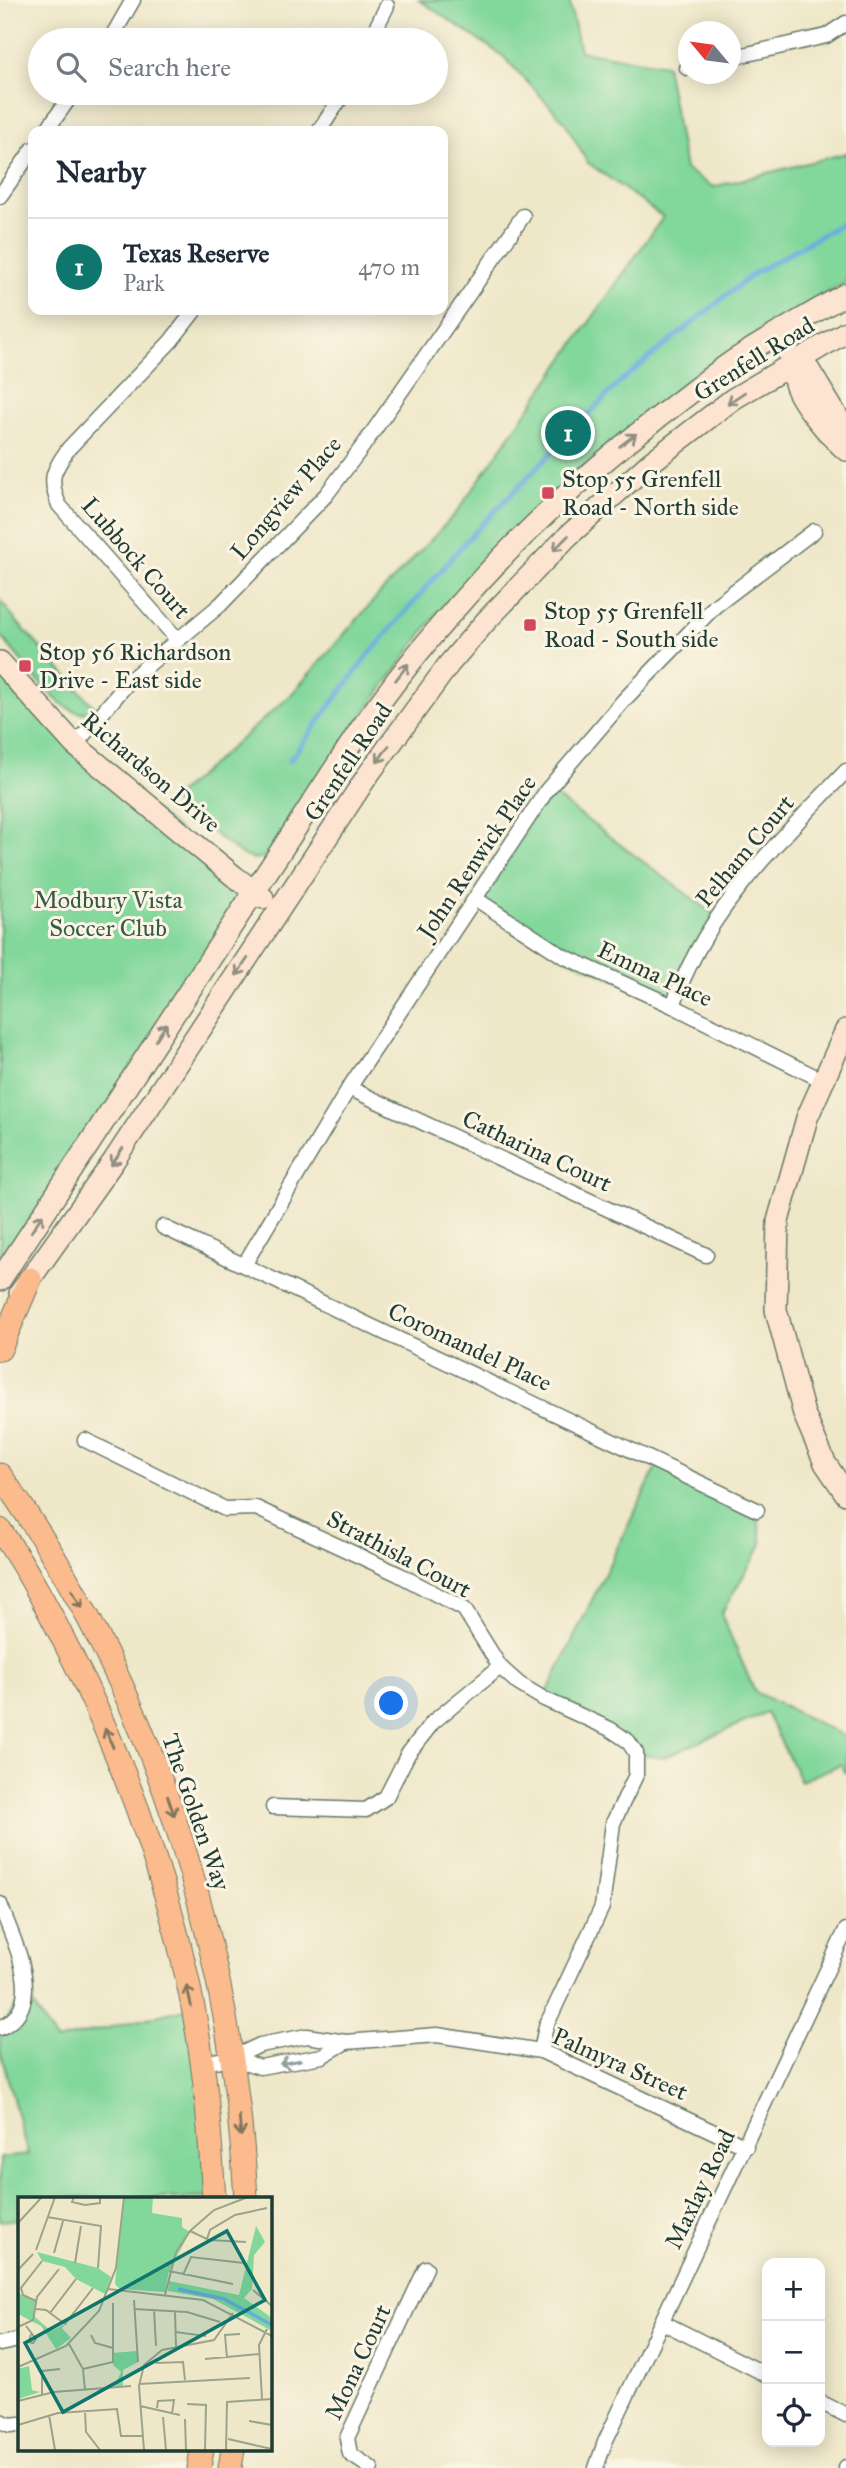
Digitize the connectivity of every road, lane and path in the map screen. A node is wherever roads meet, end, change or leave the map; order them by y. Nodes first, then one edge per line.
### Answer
1 (133, 0) edge
2 (387, 6) dead end
3 (846, 23) edge
4 (117, 28) edge
5 (376, 28) edge
6 (741, 55) edge
7 (64, 105) edge
8 (336, 105) edge
9 (50, 126) edge
10 (322, 126) edge
11 (28, 156) edge
12 (0, 196) edge
13 (523, 216) dead end
14 (846, 294) edge
15 (191, 315) edge
16 (846, 332) edge
17 (776, 335) junction
18 (793, 362) junction
19 (846, 440) edge
20 (846, 450) edge
21 (814, 531) dead end
22 (177, 639) junction
23 (0, 662) edge
24 (75, 745) junction
25 (846, 771) edge
26 (253, 891) junction
27 (476, 899) junction
28 (279, 910) junction
29 (673, 1006) junction
30 (846, 1030) edge
31 (822, 1080) junction
32 (349, 1087) junction
33 (163, 1227) dead end
34 (706, 1255) dead end
35 (244, 1265) junction
36 (30, 1279) junction
37 (0, 1280) edge
38 (0, 1322) edge
39 (0, 1349) edge
40 (85, 1440) dead end
41 (0, 1475) edge
42 (846, 1494) edge
43 (757, 1510) dead end
44 (0, 1530) edge
45 (500, 1667) junction
46 (273, 1807) dead end
47 (0, 1905) edge
48 (846, 1930) edge
49 (0, 2028) edge
50 (346, 2042) junction
51 (541, 2051) junction
52 (232, 2059) junction
53 (202, 2063) junction
54 (746, 2147) junction
55 (215, 2197) edge
56 (246, 2197) edge
57 (426, 2268) dead end
58 (662, 2322) junction
59 (18, 2340) edge
60 (0, 2343) edge
61 (762, 2372) edge
62 (825, 2404) edge
63 (846, 2415) edge
64 (0, 2421) edge
65 (18, 2424) edge
66 (202, 2450) edge
67 (233, 2450) edge
68 (199, 2468) edge
69 (230, 2468) edge
70 (371, 2468) edge
71 (596, 2468) edge

1 - 4 street
2 - 5 street
3 - 6 street
7 - 9 street
8 - 10 street
11 - 12 street
13 - 22 street, Longview Place
14 - 17 main road, Grenfell Road
15 - 22 street, Lubbock Court
16 - 18 main road, Grenfell Road
17 - 18 main road
26 -> 17 main road, Grenfell Road
18 - 19 main road
18 - 20 main road
18 -> 28 main road, Grenfell Road
21 - 27 street, John Renwick Place
22 - 24 street, Longview Place
23 - 24 main road, Richardson Drive
24 - 26 main road, Richardson Drive
25 - 29 street, Pelham Court
26 - 28 main road, Richardson Drive
37 -> 26 main road, Grenfell Road
27 - 29 street, Emma Place
27 - 32 street, John Renwick Place
28 -> 36 main road, Grenfell Road
29 - 31 street, Emma Place
30 - 31 main road
31 - 42 main road
32 - 34 street, Catharina Court
32 - 35 street, John Renwick Place
33 - 35 street, Coromandel Place
35 - 43 street, Coromandel Place
36 - 38 main road, Grenfell Road
36 - 39 main road
40 - 45 street, Strathisla Court
41 -> 52 main road, The Golden Way
53 -> 44 main road
45 - 46 street
45 - 51 street, Strathisla Court
47 - 49 street
48 - 54 street, Maxlay Road
50 - 51 street, Palmyra Street
50 - 52 street, Palmyra Street
50 -> 52 street, Palmyra Street
51 - 54 street, Palmyra Street
52 - 53 street, Palmyra Street
52 -> 56 main road, The Golden Way
53 - 55 main road
54 - 58 street, Maxlay Road
57 - 70 street, Mona Court
58 - 61 street
58 - 71 street, Maxlay Road
59 - 60 street
62 - 63 street
64 - 65 street
66 - 68 main road
67 - 69 main road

